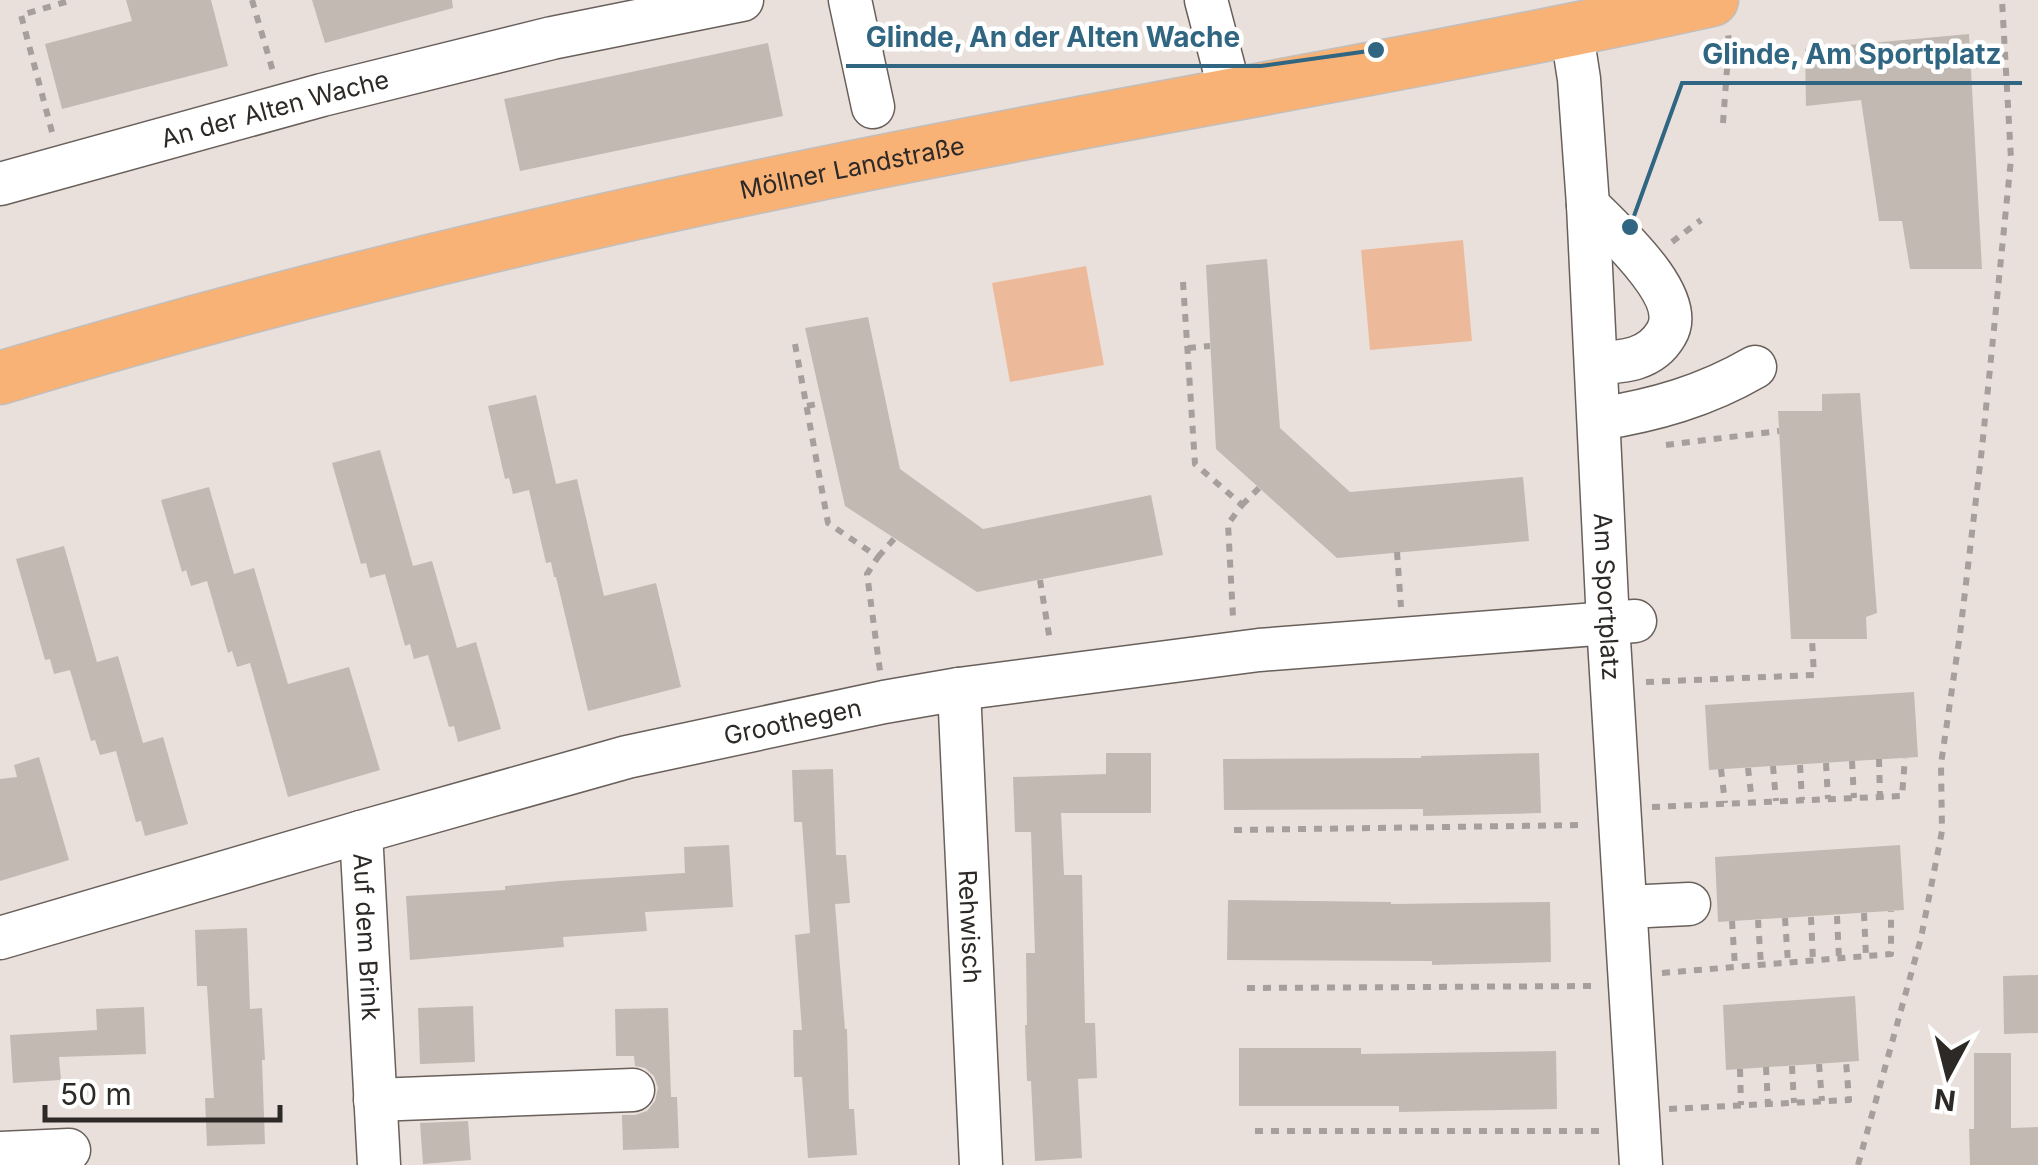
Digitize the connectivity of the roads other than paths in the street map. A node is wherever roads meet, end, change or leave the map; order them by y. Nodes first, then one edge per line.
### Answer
1 (742, 0) edge
2 (850, 0) edge
3 (1206, 0) edge
4 (1719, 14) edge
5 (547, 19) edge
6 (1571, 28) junction
7 (1231, 96) junction
8 (873, 107) dead end
9 (0, 184) edge
10 (1588, 205) junction
11 (1596, 363) junction
12 (1755, 368) dead end
13 (0, 378) edge
14 (1599, 419) junction
15 (1622, 622) junction
16 (958, 689) junction
17 (361, 832) junction
18 (1689, 904) dead end
19 (1626, 907) junction
20 (0, 938) edge
21 (633, 1090) dead end
22 (376, 1100) junction
23 (1640, 1135) edge
24 (69, 1150) dead end
25 (0, 1153) edge
26 (379, 1165) edge
27 (980, 1165) edge

1 - 5 street, An der Alten Wache
2 - 8 street
3 - 7 street
4 - 6 main road, Möllner Landstraße
5 - 9 street, An der Alten Wache
6 - 7 main road, Möllner Landstraße
6 - 10 street, Am Sportplatz
7 - 13 main road, Möllner Landstraße
10 - 11 street, Am Sportplatz
10 - 11 street
11 - 14 street, Am Sportplatz
12 - 14 street
14 - 15 street, Am Sportplatz
15 - 16 street, Groothegen
15 - 19 street, Am Sportplatz
16 - 17 street, Groothegen
16 - 27 street, Rehwisch
17 - 20 street, Groothegen
17 - 22 street, Auf dem Brink
18 - 19 street
19 - 23 street, Am Sportplatz
21 - 22 street
22 - 26 street, Auf dem Brink
24 - 25 street

